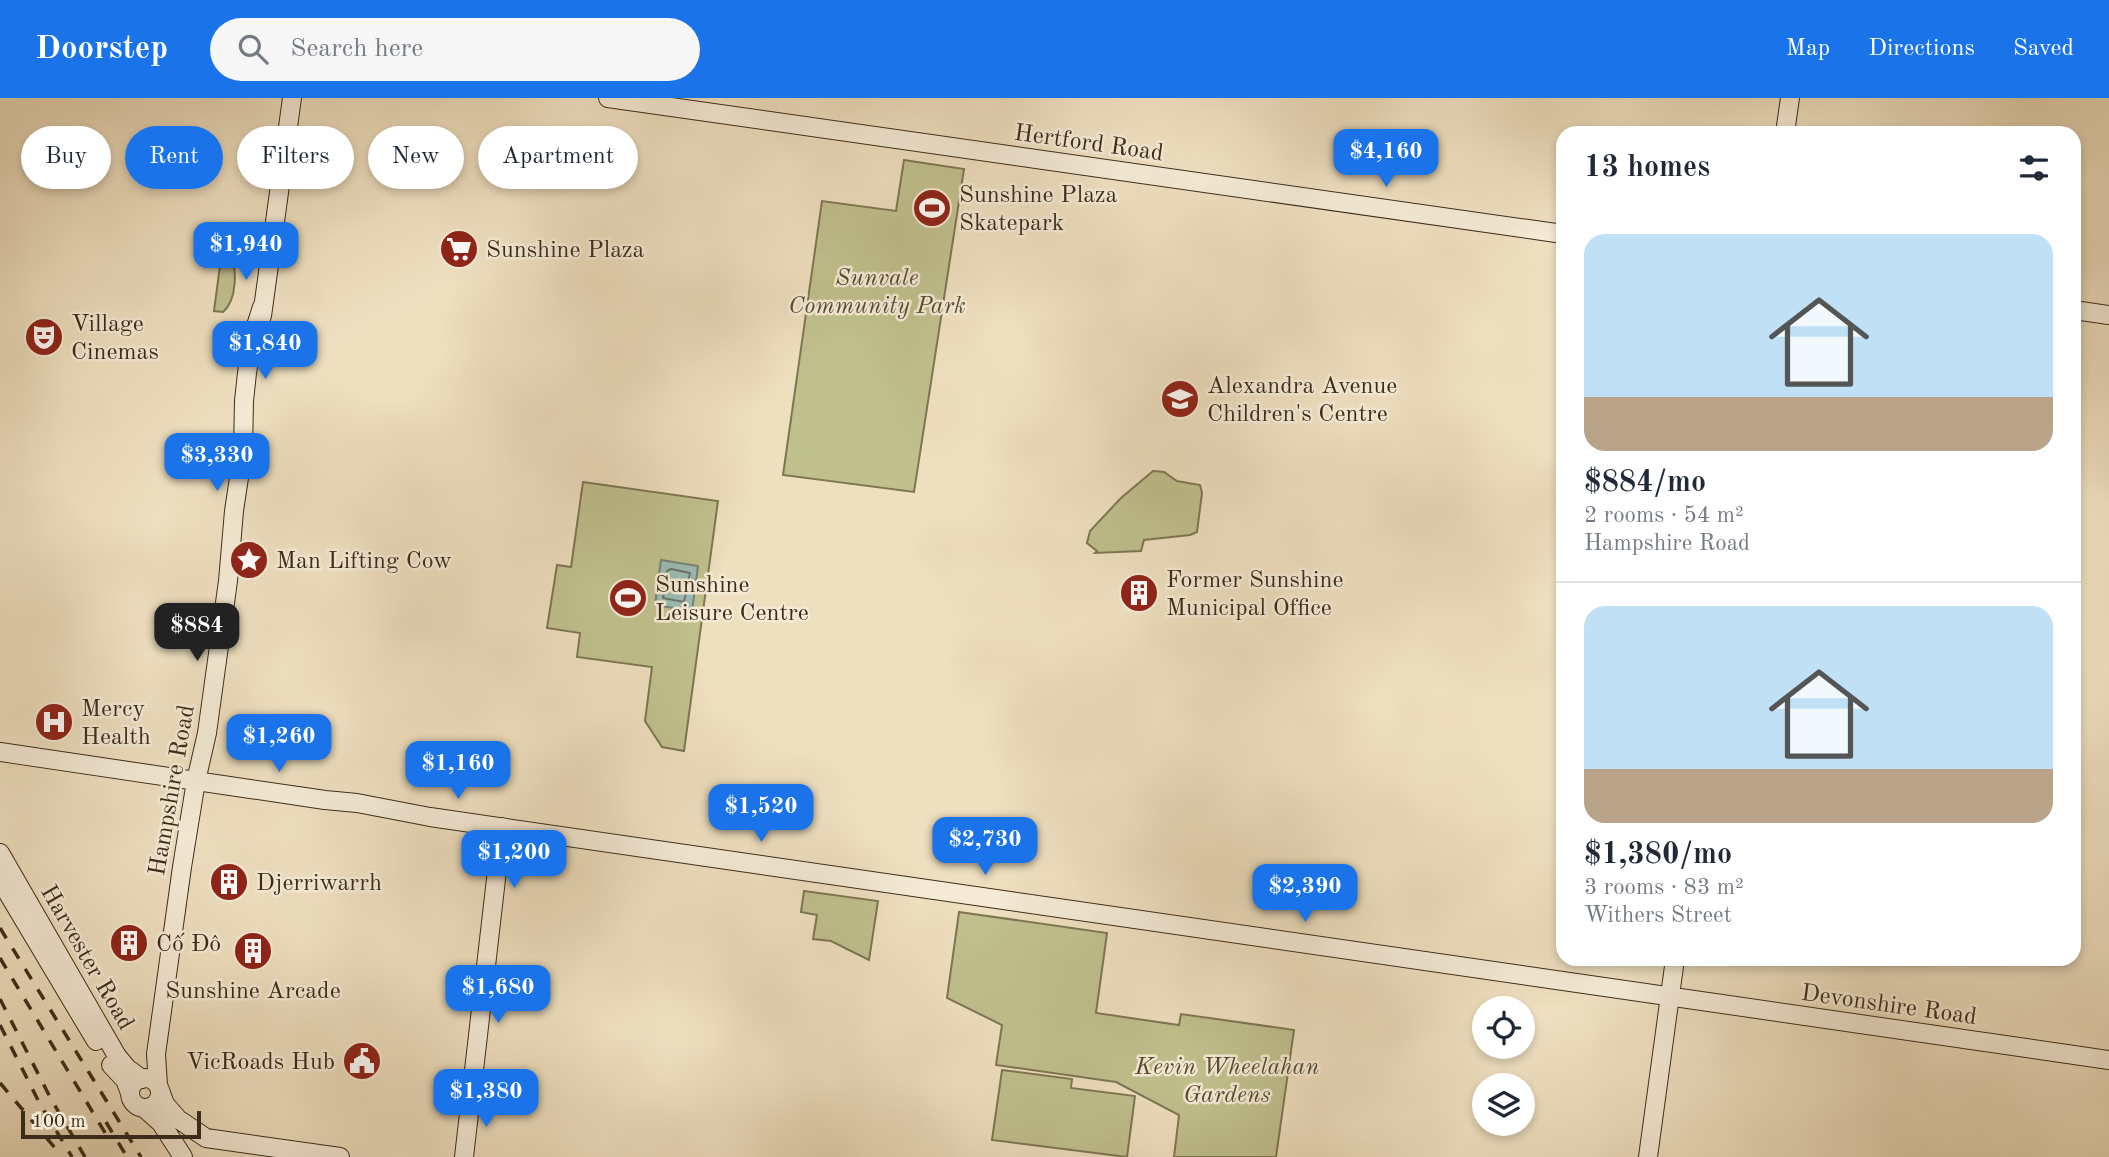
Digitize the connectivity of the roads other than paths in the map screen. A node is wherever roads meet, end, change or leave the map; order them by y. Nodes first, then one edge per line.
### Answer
1 (608, 98) edge
2 (1790, 98) edge
3 (293, 100) edge
4 (1786, 126) edge
5 (1556, 233) edge
6 (2081, 311) edge
7 (2109, 315) edge
8 (0, 752) edge
9 (195, 781) junction
10 (502, 827) junction
11 (0, 853) edge
12 (0, 880) edge
13 (1674, 966) edge
14 (1670, 997) junction
15 (2109, 1060) edge
16 (150, 1083) junction
17 (130, 1093) junction
18 (144, 1108) junction
19 (177, 1147) edge
20 (340, 1157) edge
21 (464, 1157) edge
22 (1648, 1157) edge

1 - 5 street, Hertford Road
2 - 4 street
3 - 9 street, Hampshire Road
6 - 7 street
8 - 9 street, Devonshire Road
9 - 10 street, Devonshire Road
9 - 16 street, Hampshire Road
10 - 14 street, Devonshire Road
10 - 21 street
11 - 16 street, Harvester Road
12 - 17 street, Harvester Road
13 - 14 street
14 - 15 street, Devonshire Road
14 - 22 street
16 - 17 street
16 - 18 street
16 - 20 street, Harvester Road
17 - 18 street
18 - 19 street

